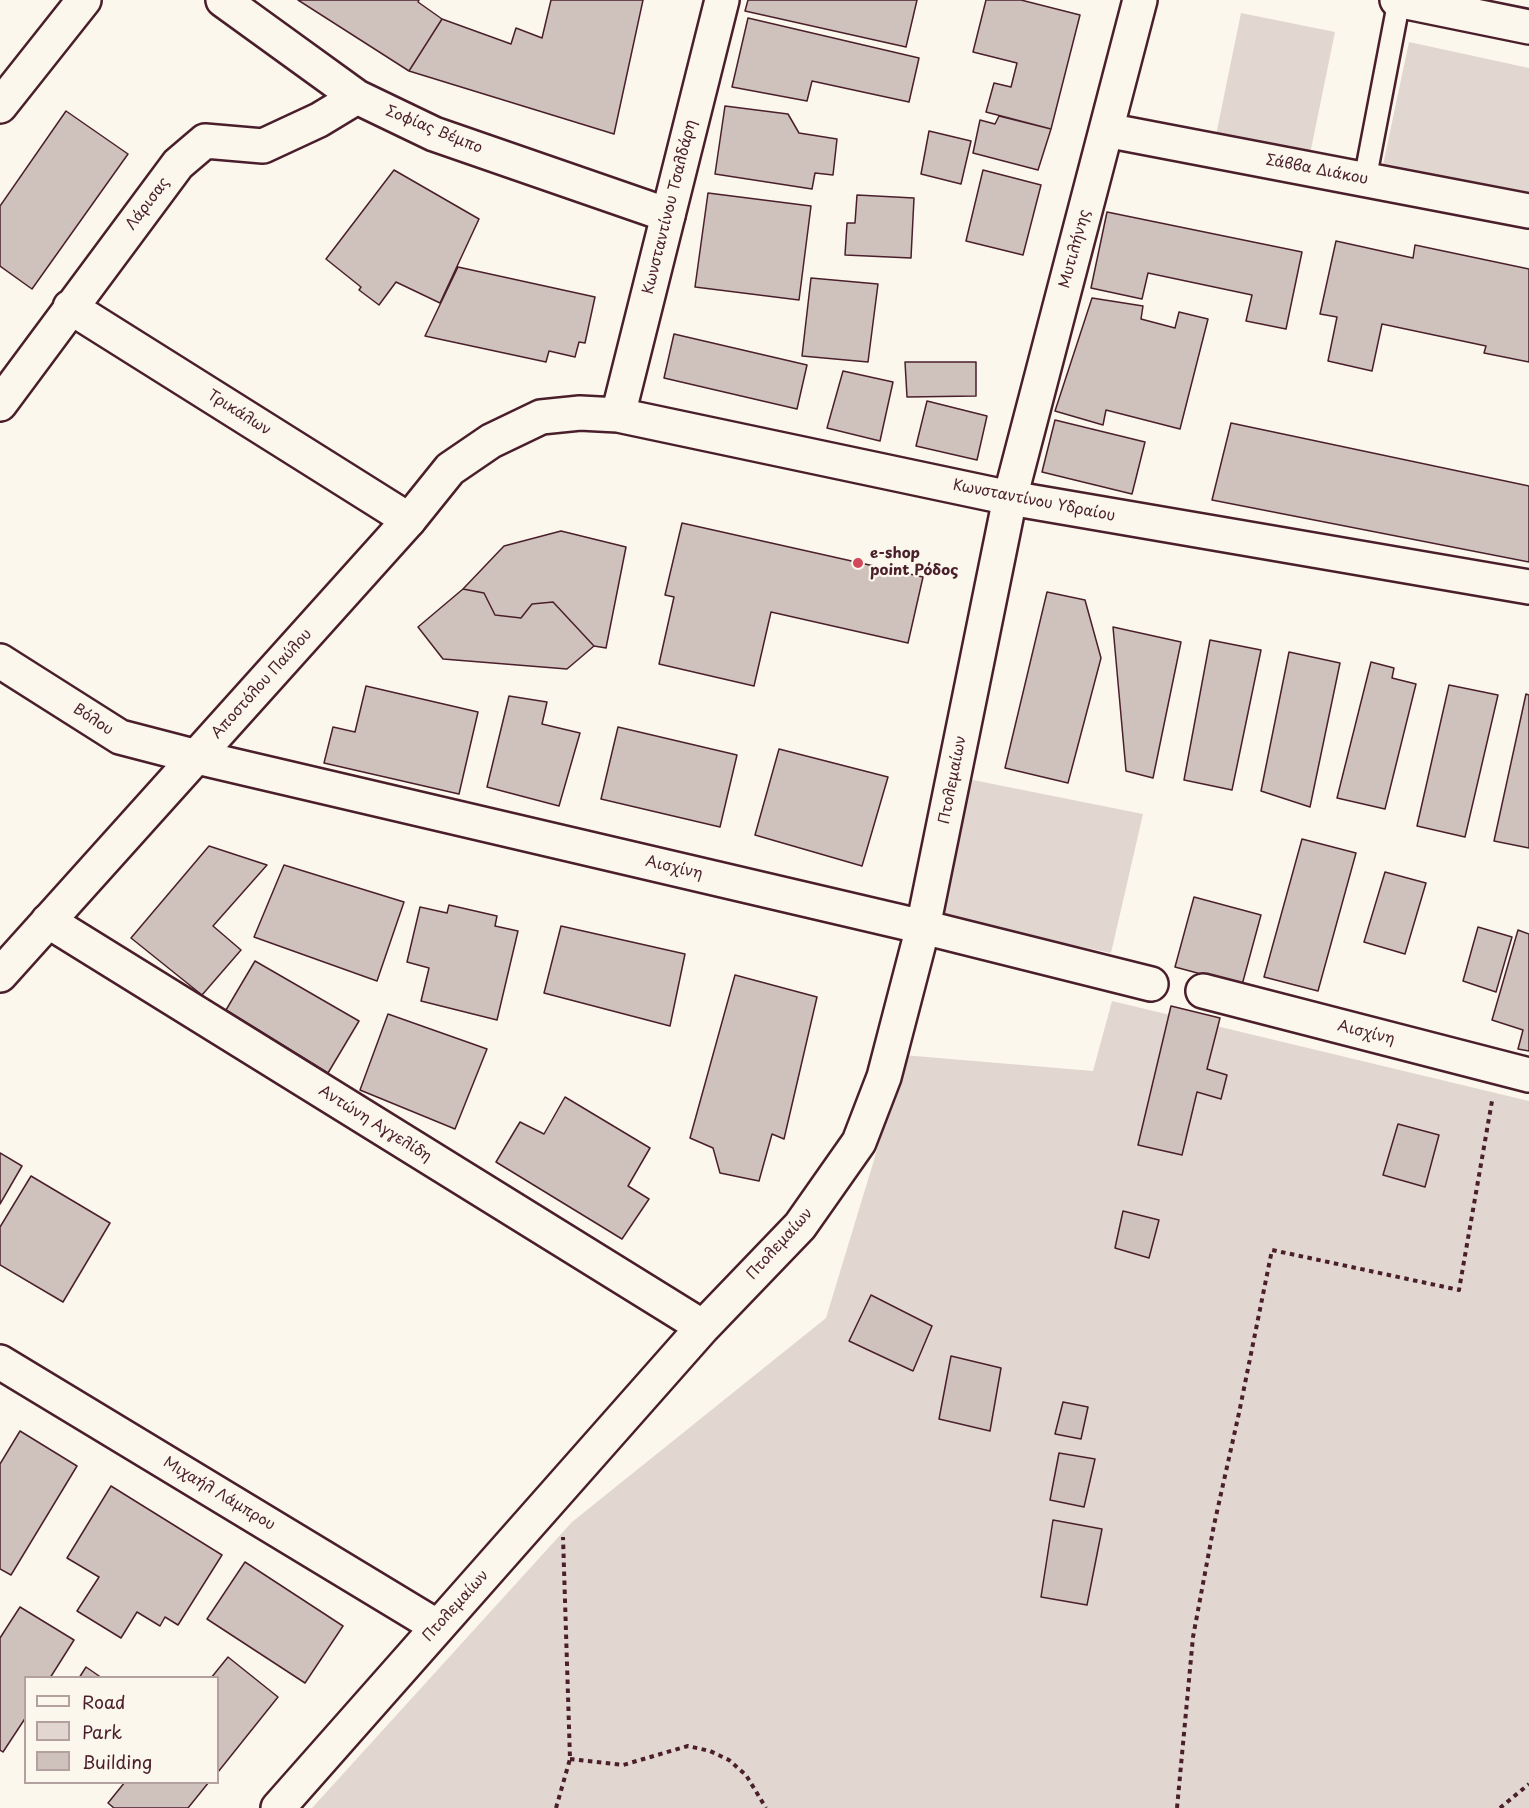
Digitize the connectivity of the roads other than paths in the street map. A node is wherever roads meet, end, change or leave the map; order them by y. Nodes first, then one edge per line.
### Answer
1 (84, 0) edge
2 (223, 0) edge
3 (722, 0) edge
4 (1140, 0) edge
5 (1398, 0) edge
6 (1529, 27) edge
7 (357, 97) junction
8 (0, 106) edge
9 (1106, 130) junction
10 (1365, 179) junction
11 (1529, 211) edge
12 (668, 215) junction
13 (70, 307) junction
14 (0, 404) edge
15 (618, 415) junction
16 (541, 417) joint
17 (1010, 498) junction
18 (409, 520) junction
19 (1529, 587) edge
20 (0, 661) edge
21 (197, 757) junction
22 (48, 921) junction
23 (923, 927) junction
24 (0, 975) edge
25 (1151, 984) dead end
26 (1203, 991) dead end
27 (1529, 1075) edge
28 (703, 1327) junction
29 (0, 1362) edge
30 (438, 1627) junction
31 (278, 1808) edge

1 - 8 street
2 - 7 street, Σοφίας Βέμπο
3 - 12 street, Κωνσταντίνου Τσαλδάρη
4 - 9 street, Μυτιλήνης
5 - 6 street
5 - 10 lane
7 - 12 street, Σοφίας Βέμπο
7 - 13 street, Λάρισας
9 - 10 street, Σάββα Διάκου
9 - 17 street, Μυτιλήνης
10 - 11 street, Σάββα Διάκου
12 - 15 street, Κωνσταντίνου Τσαλδάρη
13 - 14 street, Λάρισας
13 - 18 street, Τρικάλων
15 - 16 street, Κωνσταντίνου Υδραίου
15 - 17 street, Κωνσταντίνου Υδραίου
16 - 18 street, Αποστόλου Παύλου
17 - 19 street, Κωνσταντίνου Υδραίου
17 - 23 street, Πτολεμαίων
18 - 21 street, Αποστόλου Παύλου
20 - 21 street, Βόλου
21 - 22 street, Αποστόλου Παύλου
21 - 23 street, Αισχίνη
22 - 24 street, Αποστόλου Παύλου
22 - 28 street, Αντώνη Αγγελίδη
23 - 25 street, Αισχίνη
23 - 28 street, Πτολεμαίων
26 - 27 street, Αισχίνη
28 - 30 street, Πτολεμαίων
29 - 30 street, Μιχαήλ Λάμπρου
30 - 31 street, Πτολεμαίων

